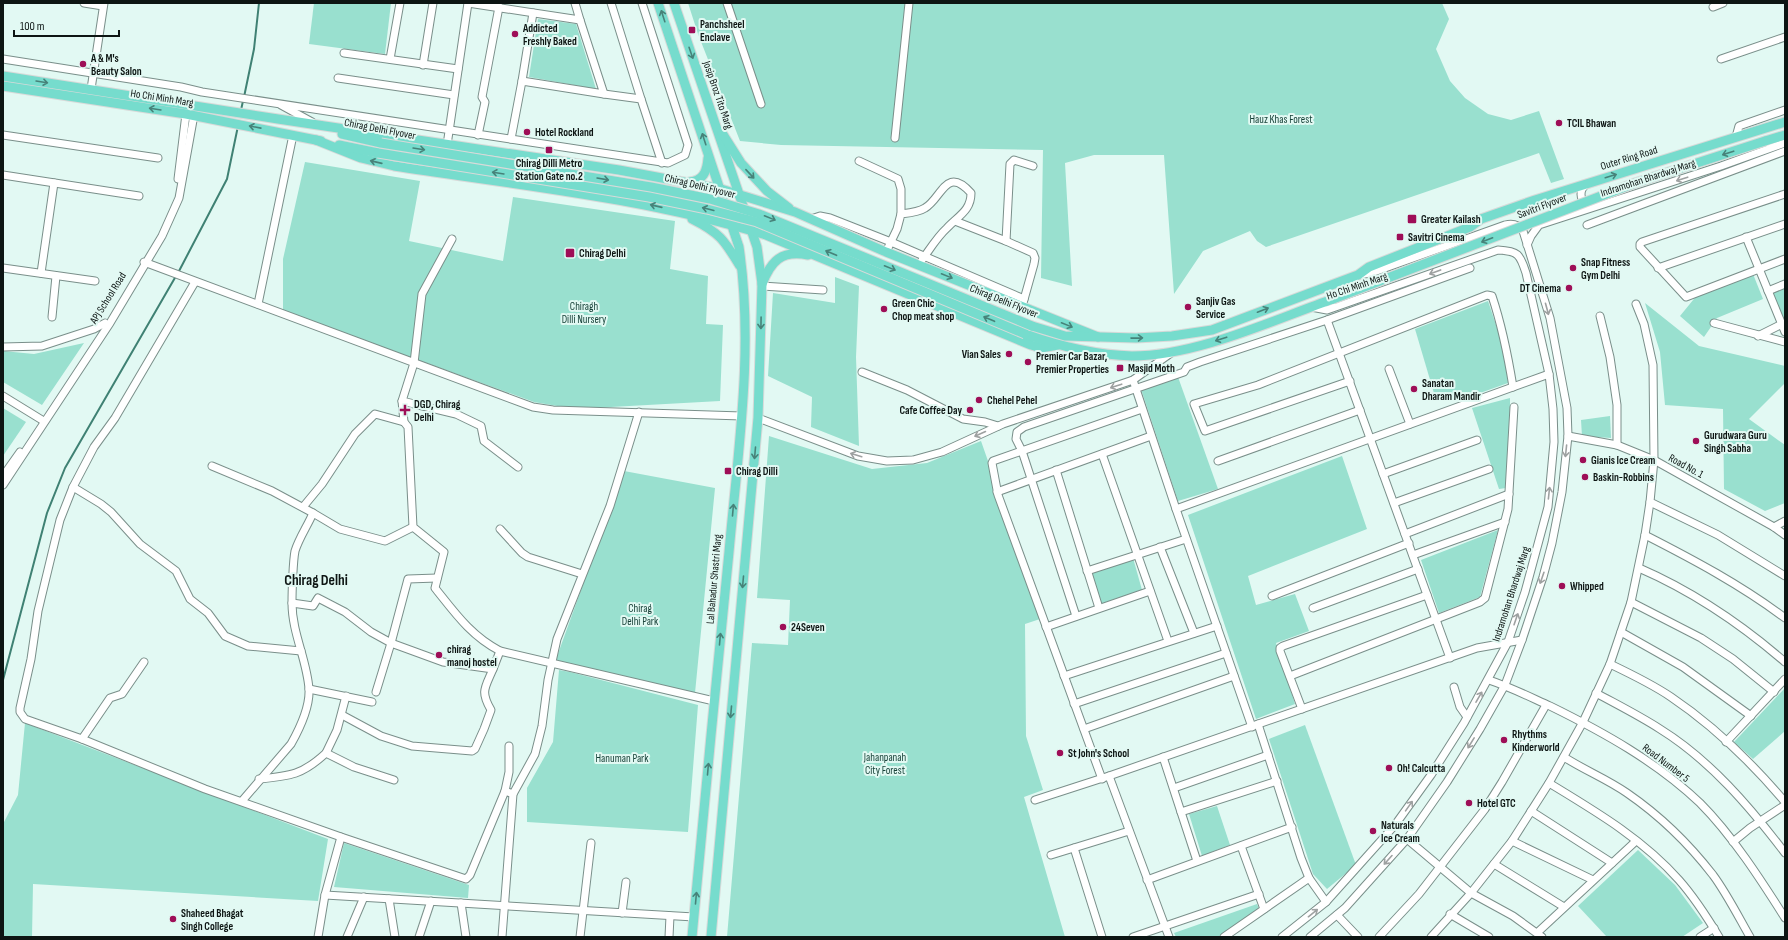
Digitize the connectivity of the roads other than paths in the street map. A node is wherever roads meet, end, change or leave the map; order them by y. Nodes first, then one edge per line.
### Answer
1 (84, 3) edge
2 (400, 3) edge
3 (433, 3) edge
4 (468, 3) edge
5 (575, 3) edge
6 (611, 3) edge
7 (642, 3) edge
8 (658, 3) edge
9 (674, 3) edge
10 (727, 3) edge
11 (909, 3) edge
12 (1723, 3) edge
13 (103, 5) edge
14 (499, 7) junction
15 (1712, 7) dead end
16 (534, 13) junction
17 (580, 20) junction
18 (1785, 37) edge
19 (344, 53) dead end
20 (3, 59) edge
21 (390, 59) junction
22 (1721, 59) dead end
23 (423, 65) junction
24 (458, 69) junction
25 (93, 74) junction
26 (3, 76) edge
27 (338, 78) dead end
28 (522, 81) junction
29 (3, 86) edge
30 (91, 90) junction
31 (604, 94) junction
32 (454, 95) junction
33 (641, 99) junction
34 (278, 103) junction
35 (761, 104) dead end
36 (1785, 110) edge
37 (192, 112) junction
38 (713, 118) junction
39 (278, 119) junction
40 (1785, 122) edge
41 (316, 124) junction
42 (449, 130) junction
43 (3, 134) edge
44 (293, 135) junction
45 (478, 135) junction
46 (1785, 135) edge
47 (1736, 137) junction
48 (894, 138) dead end
49 (316, 140) junction
50 (511, 140) junction
51 (1785, 143) edge
52 (447, 145) junction
53 (1785, 151) edge
54 (709, 154) junction
55 (158, 158) dead end
56 (554, 161) junction
57 (859, 161) dead end
58 (662, 163) junction
59 (1033, 166) dead end
60 (3, 175) edge
61 (683, 182) junction
62 (54, 183) junction
63 (1590, 183) junction
64 (720, 189) junction
65 (549, 190) junction
66 (739, 194) junction
67 (1785, 194) edge
68 (139, 196) dead end
69 (1594, 207) junction
70 (679, 212) junction
71 (795, 212) junction
72 (901, 214) junction
73 (811, 219) junction
74 (1481, 219) joint
75 (955, 221) junction
76 (732, 224) junction
77 (1785, 224) edge
78 (1587, 225) dead end
79 (751, 230) junction
80 (1746, 238) junction
81 (452, 239) dead end
82 (1006, 240) junction
83 (891, 242) junction
84 (1450, 244) junction
85 (1527, 245) junction
86 (1498, 250) joint
87 (885, 252) junction
88 (925, 257) junction
89 (826, 260) junction
90 (1785, 260) edge
91 (145, 262) junction
92 (1456, 264) junction
93 (919, 265) junction
94 (3, 268) edge
95 (1470, 268) dead end
96 (1658, 268) junction
97 (1759, 269) junction
98 (742, 271) junction
99 (41, 273) junction
100 (1358, 275) junction
101 (56, 276) junction
102 (872, 278) junction
103 (95, 281) dead end
104 (195, 282) junction
105 (1785, 284) edge
106 (762, 285) junction
107 (823, 290) dead end
108 (1768, 291) junction
109 (1023, 303) junction
110 (258, 304) junction
111 (1636, 304) dead end
112 (1311, 307) junction
113 (1600, 316) dead end
114 (52, 317) dead end
115 (1327, 320) junction
116 (105, 323) junction
117 (1714, 323) dead end
118 (1782, 324) junction
119 (1785, 332) edge
120 (1758, 336) junction
121 (1098, 337) junction
122 (1785, 342) edge
123 (1058, 345) junction
124 (3, 347) edge
125 (1172, 351) junction
126 (1340, 354) junction
127 (414, 363) junction
128 (1389, 369) dead end
129 (862, 372) dead end
130 (1549, 374) junction
131 (1133, 380) junction
132 (1350, 381) junction
133 (1513, 387) junction
134 (1136, 390) junction
135 (3, 396) edge
136 (402, 401) junction
137 (1514, 407) dead end
138 (1142, 408) junction
139 (1360, 410) junction
140 (639, 412) junction
141 (742, 416) junction
142 (758, 418) junction
143 (42, 420) junction
144 (404, 422) junction
145 (1410, 424) junction
146 (998, 426) junction
147 (1152, 436) junction
148 (1568, 436) junction
149 (1370, 438) junction
150 (1477, 440) dead end
151 (1617, 445) junction
152 (1022, 451) junction
153 (1102, 454) junction
154 (1654, 460) junction
155 (1218, 461) dead end
156 (212, 466) dead end
157 (518, 467) dead end
158 (1489, 468) dead end
159 (1056, 470) junction
160 (1383, 474) junction
161 (3, 476) edge
162 (1031, 478) junction
163 (3, 485) edge
164 (73, 487) junction
165 (997, 492) junction
166 (1510, 494) junction
167 (1650, 502) junction
168 (1394, 503) junction
169 (303, 507) junction
170 (1176, 509) junction
171 (313, 512) junction
172 (1785, 521) edge
173 (1505, 522) junction
174 (413, 527) junction
175 (1774, 527) junction
176 (500, 529) dead end
177 (1405, 534) junction
178 (1645, 535) junction
179 (1785, 535) edge
180 (1186, 539) junction
181 (1409, 543) junction
182 (1160, 547) junction
183 (1137, 554) junction
184 (1413, 555) junction
185 (1639, 568) junction
186 (1418, 569) junction
187 (1087, 571) junction
188 (582, 574) junction
189 (1785, 576) edge
190 (437, 578) junction
191 (1150, 591) junction
192 (1427, 595) junction
193 (1272, 596) dead end
194 (1631, 602) junction
195 (292, 603) junction
196 (1099, 608) junction
197 (1313, 608) dead end
198 (1076, 616) junction
199 (1785, 618) edge
200 (1437, 620) junction
201 (1217, 626) junction
202 (1046, 627) junction
203 (1621, 632) junction
204 (1194, 633) junction
205 (1522, 640) junction
206 (1168, 641) junction
207 (1508, 642) junction
208 (391, 643) junction
209 (301, 651) junction
210 (500, 651) junction
211 (1226, 653) junction
212 (1450, 658) junction
213 (144, 662) dead end
214 (1785, 662) edge
215 (551, 663) junction
216 (1610, 664) junction
217 (493, 669) junction
218 (1064, 676) junction
219 (1234, 676) junction
220 (1290, 676) junction
221 (1785, 679) edge
222 (1488, 680) junction
223 (1505, 685) junction
224 (1454, 687) dead end
225 (309, 689) junction
226 (376, 692) dead end
227 (1774, 692) junction
228 (1596, 694) junction
229 (346, 696) junction
230 (714, 701) junction
231 (372, 702) dead end
232 (1074, 704) junction
233 (1546, 704) junction
234 (1302, 709) junction
235 (342, 715) junction
236 (1751, 716) junction
237 (1467, 717) junction
238 (1583, 722) junction
239 (1255, 725) junction
240 (1084, 729) junction
241 (82, 739) junction
242 (1726, 742) junction
243 (509, 746) dead end
244 (326, 753) junction
245 (1268, 754) junction
246 (1163, 757) junction
247 (1564, 757) junction
248 (1106, 777) junction
249 (259, 779) junction
250 (394, 780) dead end
251 (1277, 782) junction
252 (1549, 783) junction
253 (1174, 788) junction
254 (505, 791) junction
255 (513, 794) junction
256 (1035, 800) dead end
257 (242, 801) junction
258 (1785, 803) edge
259 (1531, 811) junction
260 (1181, 812) junction
261 (1761, 822) junction
262 (1292, 827) junction
263 (1129, 831) junction
264 (341, 837) junction
265 (1407, 839) junction
266 (1512, 841) junction
267 (1636, 841) junction
268 (1733, 842) junction
269 (591, 843) dead end
270 (1241, 846) junction
271 (1074, 848) junction
272 (1785, 853) edge
273 (1051, 855) dead end
274 (1198, 861) junction
275 (1612, 863) junction
276 (1494, 864) junction
277 (1440, 866) junction
278 (1309, 878) junction
279 (1147, 880) junction
280 (1593, 880) junction
281 (626, 882) dead end
282 (1471, 893) junction
283 (1259, 894) junction
284 (325, 895) junction
285 (364, 897) junction
286 (389, 899) junction
287 (431, 901) junction
288 (1326, 902) junction
289 (461, 903) junction
290 (506, 906) junction
291 (1564, 907) junction
292 (1264, 909) junction
293 (583, 911) junction
294 (622, 913) junction
295 (1450, 914) junction
296 (1337, 915) junction
297 (670, 916) junction
298 (694, 917) junction
299 (1785, 918) edge
300 (1166, 926) junction
301 (1714, 928) junction
302 (1540, 935) edge
303 (318, 937) edge
304 (347, 937) edge
305 (395, 937) edge
306 (419, 937) edge
307 (466, 937) edge
308 (502, 937) edge
309 (580, 937) edge
310 (669, 937) edge
311 (692, 937) edge
312 (711, 937) edge
313 (1102, 937) edge
314 (1133, 937) edge
315 (1169, 937) edge
316 (1224, 937) edge
317 (1282, 937) edge
318 (1310, 937) edge
319 (1358, 937) edge
320 (1379, 937) edge
321 (1431, 937) edge
322 (1489, 937) edge
323 (1700, 937) edge
324 (1719, 937) edge
325 (1750, 937) edge

1 - 13 street
2 - 21 street
3 - 23 street
4 - 14 street
4 - 24 street
5 - 17 street
6 - 33 street
7 - 58 street
54 -> 8 main road
9 -> 38 main road, Josip Broz Tito Marg
10 - 35 street
11 - 48 street
12 - 15 street
13 - 25 street
14 - 16 street
14 - 45 street
16 - 17 street
16 - 28 street
17 - 31 street
18 - 22 street
19 - 21 street
20 - 25 street
21 - 23 street
23 - 24 street
24 - 32 street
25 - 30 street
25 - 34 street
26 -> 30 main road, Ho Chi Minh Marg
27 - 32 street
28 - 31 street
28 - 50 street
37 -> 29 main road, Ho Chi Minh Marg
30 - 37 main road, Ho Chi Minh Marg
31 - 33 street
32 - 42 street
33 - 58 street
34 - 41 street
34 - 42 street
36 - 47 street
37 - 39 main road, Ho Chi Minh Marg
44 -> 37 main road, Ho Chi Minh Marg
37 - 91 street
38 - 66 main road, Josip Broz Tito Marg
38 -> 71 main road
39 - 41 main road
39 -> 121 main road, Chirag Delhi Flyover, bridge
40 - 47 main road, Outer Ring Road
41 - 52 main road
42 - 45 street
42 - 52 street
43 - 55 street
44 - 49 main road, Ho Chi Minh Marg
44 - 110 street
45 - 50 street
46 -> 112 main road, Savitri Flyover, bridge
63 -> 47 main road, Outer Ring Road
65 -> 49 main road
123 -> 49 main road, Chirag Delhi Flyover, bridge
50 - 58 street
51 -> 69 street, Indramohan Bhardwaj Marg
52 - 56 main road
53 - 78 street
54 - 61 main road
54 - 64 main road
56 - 61 main road
56 - 65 main road
57 - 72 street
59 - 82 street
60 - 62 street
61 - 64 main road
62 - 68 street
62 - 99 street
63 - 69 street
63 - 74 main road, Outer Ring Road
64 - 66 main road
64 - 76 main road, Lal Bahadur Shastri Marg
70 -> 65 main road
66 - 71 main road
66 - 79 main road, Josip Broz Tito Marg
67 - 96 street
69 - 85 street, Indramohan Bhardwaj Marg
70 - 76 main road
70 - 98 main road
71 - 73 main road
72 - 75 street
72 - 83 street
73 - 83 street
73 - 87 main road
74 - 100 main road, Ho Chi Minh Marg
75 - 82 street
75 - 88 street
76 - 79 main road
76 - 98 main road, Lal Bahadur Shastri Marg
77 - 80 street
79 - 89 main road
79 - 106 main road
80 - 96 street
80 - 97 street
81 - 127 street
82 - 109 street
83 - 87 street
83 - 88 street
84 - 85 street, Ho Chi Minh Marg
84 - 92 street
84 - 100 street, Ho Chi Minh Marg
85 -> 148 street
86 - 92 street, Ho Chi Minh Marg
86 - 130 street, Indramohan Bhardwaj Marg
87 - 93 main road
87 - 102 main road
88 - 93 street
88 - 109 street
89 - 102 main road
89 - 106 main road
90 - 97 street
91 - 104 street
91 - 116 street, APJ School Road
91 - 163 street
92 -> 112 street, Ho Chi Minh Marg
93 -> 109 main road
94 - 99 street
95 - 115 street
96 - 97 street
97 - 108 street
98 - 141 main road, Lal Bahadur Shastri Marg
99 - 101 street
121 -> 100 main road, Ho Chi Minh Marg
101 - 103 street
101 - 114 street
102 - 123 main road
104 - 110 street
104 - 164 street
105 - 108 street
106 - 107 street
106 -> 142 main road
108 - 118 street
109 -> 121 main road
110 - 127 street
111 - 154 street
112 -> 125 main road, Ho Chi Minh Marg
113 - 151 street
115 - 126 street
115 - 134 street
116 - 124 street
116 - 143 street, APJ School Road
117 - 120 street
118 - 119 street
118 - 120 street
120 - 122 street
123 - 125 main road, Ho Chi Minh Marg
125 - 131 street
126 - 132 street
126 - 132 street
126 - 133 street
127 - 136 street
127 - 140 street
128 - 145 street
129 - 146 street
130 - 133 street
207 -> 130 street, Indramohan Bhardwaj Marg
131 - 134 street
131 -> 146 street
132 - 139 street
133 - 145 street
134 - 138 street
134 - 152 street
135 - 143 street
136 - 144 street
136 - 157 street
137 - 166 street
138 - 147 street
138 - 152 street
139 - 149 street
139 - 155 street
140 - 141 street
140 - 188 street
230 -> 141 main road, Lal Bahadur Shastri Marg
146 -> 142 street
142 -> 312 main road
143 - 161 street, APJ School Road
144 - 169 street
144 - 174 street
145 - 149 street
147 - 153 street
147 - 170 street
148 - 151 street, Road No. 1
148 -> 205 street
149 - 160 street
149 - 170 street
150 - 160 street
151 - 154 street, Road No. 1
152 - 162 street
152 - 165 street
153 - 159 street
153 - 183 street
154 - 167 street
154 - 175 street, Road No. 1
156 - 169 street
158 - 168 street
159 - 162 street
159 - 187 street
160 - 168 street
162 - 165 street
162 - 198 street
164 - 209 street
164 - 241 street
165 - 202 street
166 - 173 street
166 - 177 street
167 - 178 street
167 - 189 street
168 - 177 street
169 - 171 street
170 - 180 street
171 - 174 street
171 - 195 street
172 - 175 street
173 - 184 street
173 - 200 street
174 - 190 street
175 - 179 street, Road No. 1
176 - 188 street
177 - 181 street
178 - 185 street
178 - 199 street
180 - 182 street
180 - 201 street
181 - 184 street
181 - 193 street
182 - 183 street
182 - 204 street
183 - 187 street
183 - 191 street
184 - 186 street
185 - 194 street
185 - 214 street
186 - 192 street
186 - 197 street
187 - 196 street
188 - 215 street
190 - 208 street
190 - 210 street
191 - 196 street
191 - 206 street
192 - 200 street
192 - 220 street
194 - 203 street
194 - 227 street
195 - 208 street
195 - 209 street
196 - 198 street
198 - 202 street
200 - 212 street
200 - 220 street
201 - 204 street
201 - 211 street
202 - 218 street
203 - 216 street
203 - 236 street
204 - 206 street
205 - 207 street
205 - 223 street
206 - 218 street
207 - 212 street
207 - 222 street, Indramohan Bhardwaj Marg
208 - 217 street
208 - 226 street
209 - 225 street
210 - 215 street
210 - 217 street
211 - 219 street
211 - 232 street
212 - 234 street
213 - 241 street
215 - 230 street
215 - 255 street
216 - 228 street
216 - 242 street
217 - 235 street
218 - 232 street
219 - 239 street
219 - 240 street
220 - 234 street
221 - 227 street
222 - 223 street, Road Number 5
237 -> 222 street, Indramohan Bhardwaj Marg
223 - 233 street, Road Number 5
223 -> 265 street
224 - 237 street
225 - 229 street
225 - 249 street
227 - 236 street
228 - 238 street
228 - 261 street
229 - 231 street
229 - 235 street
298 -> 230 main road, Lal Bahadur Shastri Marg
232 - 240 street
233 - 238 street, Road Number 5
233 - 277 street
234 - 239 street
235 - 244 street
236 - 242 street
288 -> 237 street, Indramohan Bhardwaj Marg
238 - 247 street
238 - 268 street, Road Number 5
239 - 245 street
239 - 246 street
240 - 248 street
241 - 257 street
242 - 258 street
243 - 254 street
244 - 249 street
244 - 250 street
245 - 251 street
245 - 253 street
246 - 248 street
246 - 253 street
247 - 252 street
247 - 325 street
248 - 256 street
248 - 263 street
249 - 257 street
251 - 260 street
251 - 262 street
252 - 259 street
252 - 267 street
253 - 260 street
254 - 255 street
254 - 264 street
255 - 290 street
257 - 264 street
258 - 261 street
259 - 266 street
259 - 275 street
260 - 274 street
261 - 268 street
261 - 272 street
262 - 270 street
262 - 278 street
263 - 271 street
263 - 279 street
264 - 284 street
265 - 277 street
265 -> 296 street
266 - 276 street
266 - 280 street
267 - 275 street
267 - 301 street
268 - 299 street, Road Number 5
269 - 293 street
270 - 274 street
270 - 283 street
271 - 273 street
271 - 313 street
274 - 279 street
275 - 280 street
276 - 282 street
276 - 291 street
277 - 282 street
277 - 320 street
278 - 288 street
278 - 292 street
279 - 300 street
280 - 291 street
281 - 294 street
282 - 295 street
282 - 302 street
283 - 292 street
283 - 300 street
284 - 285 street
284 - 303 street
285 - 286 street
285 - 304 street
286 - 287 street
286 - 305 street
287 - 289 street
287 - 306 street
317 -> 288 street, Indramohan Bhardwaj Marg
289 - 290 street
289 - 307 street
290 - 293 street
290 - 308 street
291 - 302 street
292 - 316 street
293 - 294 street
293 - 309 street
294 - 297 street
295 - 321 street
295 - 322 street
296 - 318 street
296 - 319 street
297 - 298 street
297 - 310 street
298 - 311 main road, Lal Bahadur Shastri Marg
300 - 314 street
300 - 315 street
301 - 323 street
301 - 324 street

